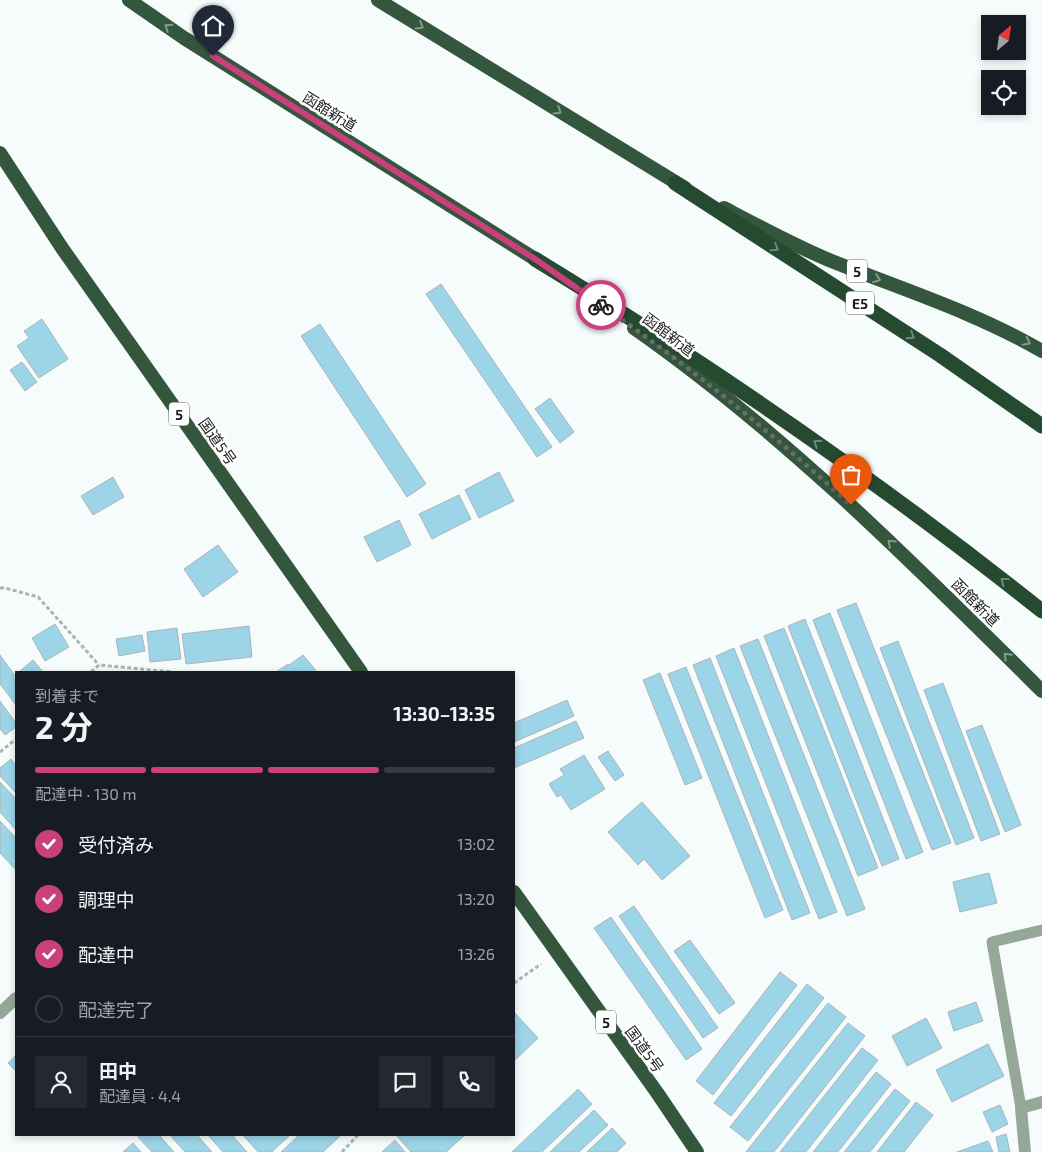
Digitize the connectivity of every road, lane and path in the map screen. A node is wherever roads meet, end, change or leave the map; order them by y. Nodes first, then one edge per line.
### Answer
1 (129, 0) edge
2 (378, 0) edge
3 (0, 153) edge
4 (675, 183) junction
5 (535, 259) junction
6 (1042, 351) edge
7 (1042, 426) edge
8 (0, 588) edge
9 (1042, 611) edge
10 (99, 665) junction
11 (92, 671) edge
12 (162, 671) edge
13 (360, 671) edge
14 (1042, 691) edge
15 (15, 740) edge
16 (0, 752) edge
17 (515, 893) edge
18 (1042, 930) edge
19 (556, 954) junction
20 (515, 982) edge
21 (15, 999) edge
22 (0, 1013) edge
23 (1042, 1102) edge
24 (1021, 1108) junction
25 (357, 1136) edge
26 (342, 1152) edge
27 (697, 1152) edge
28 (1025, 1152) edge

5 -> 1 highway, 函館新道
2 -> 4 highway, 5
3 - 13 highway, 国道5号 / 5
4 -> 6 highway, 5
4 -> 7 highway, E5
9 -> 5 highway
14 -> 5 highway, 函館新道
8 - 10 path
10 - 11 path
10 - 12 path
15 - 16 path
17 - 19 highway, 国道5号 / 5
18 - 24 lane
19 - 20 path
19 - 27 highway, 国道5号 / 5
21 - 22 street
23 - 24 street
24 - 28 street
25 - 26 path

